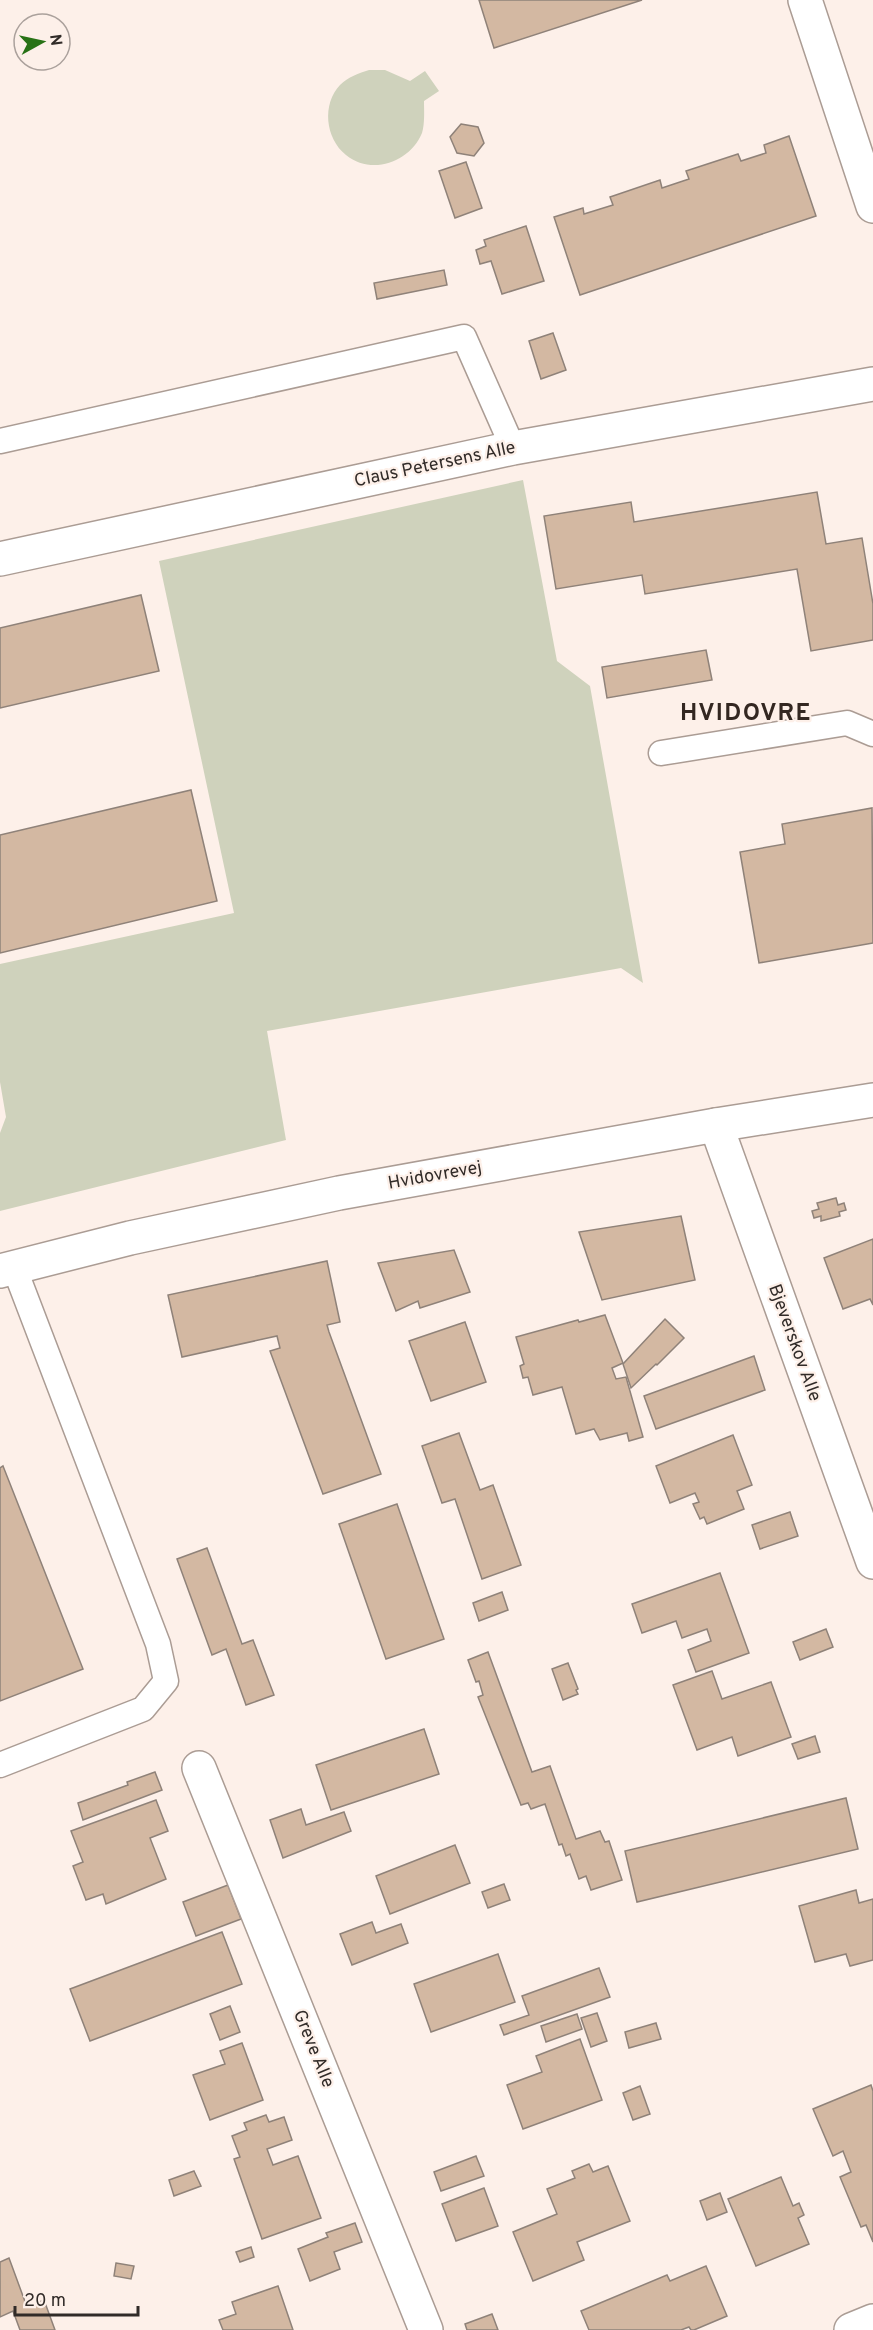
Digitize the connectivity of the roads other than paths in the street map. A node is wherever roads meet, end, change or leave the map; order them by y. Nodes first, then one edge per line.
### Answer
1 (805, 0) edge
2 (860, 128) edge
3 (873, 206) edge
4 (873, 384) edge
5 (0, 441) edge
6 (513, 448) junction
7 (0, 559) edge
8 (873, 734) edge
9 (661, 753) dead end
10 (873, 1100) edge
11 (716, 1125) junction
12 (7, 1269) edge
13 (873, 1562) edge
14 (0, 1766) edge
15 (200, 1768) dead end
16 (873, 2321) edge
17 (426, 2330) edge
18 (851, 2330) edge

1 - 2 street
2 - 3 street
4 - 6 street, Claus Petersens Alle
5 - 6 lane
6 - 7 street, Claus Petersens Alle
8 - 9 lane
10 - 11 street, Hvidovrevej
11 - 12 street, Hvidovrevej
11 - 13 street, Bjeverskov Alle
12 - 14 lane
15 - 17 street, Greve Alle
16 - 18 street

